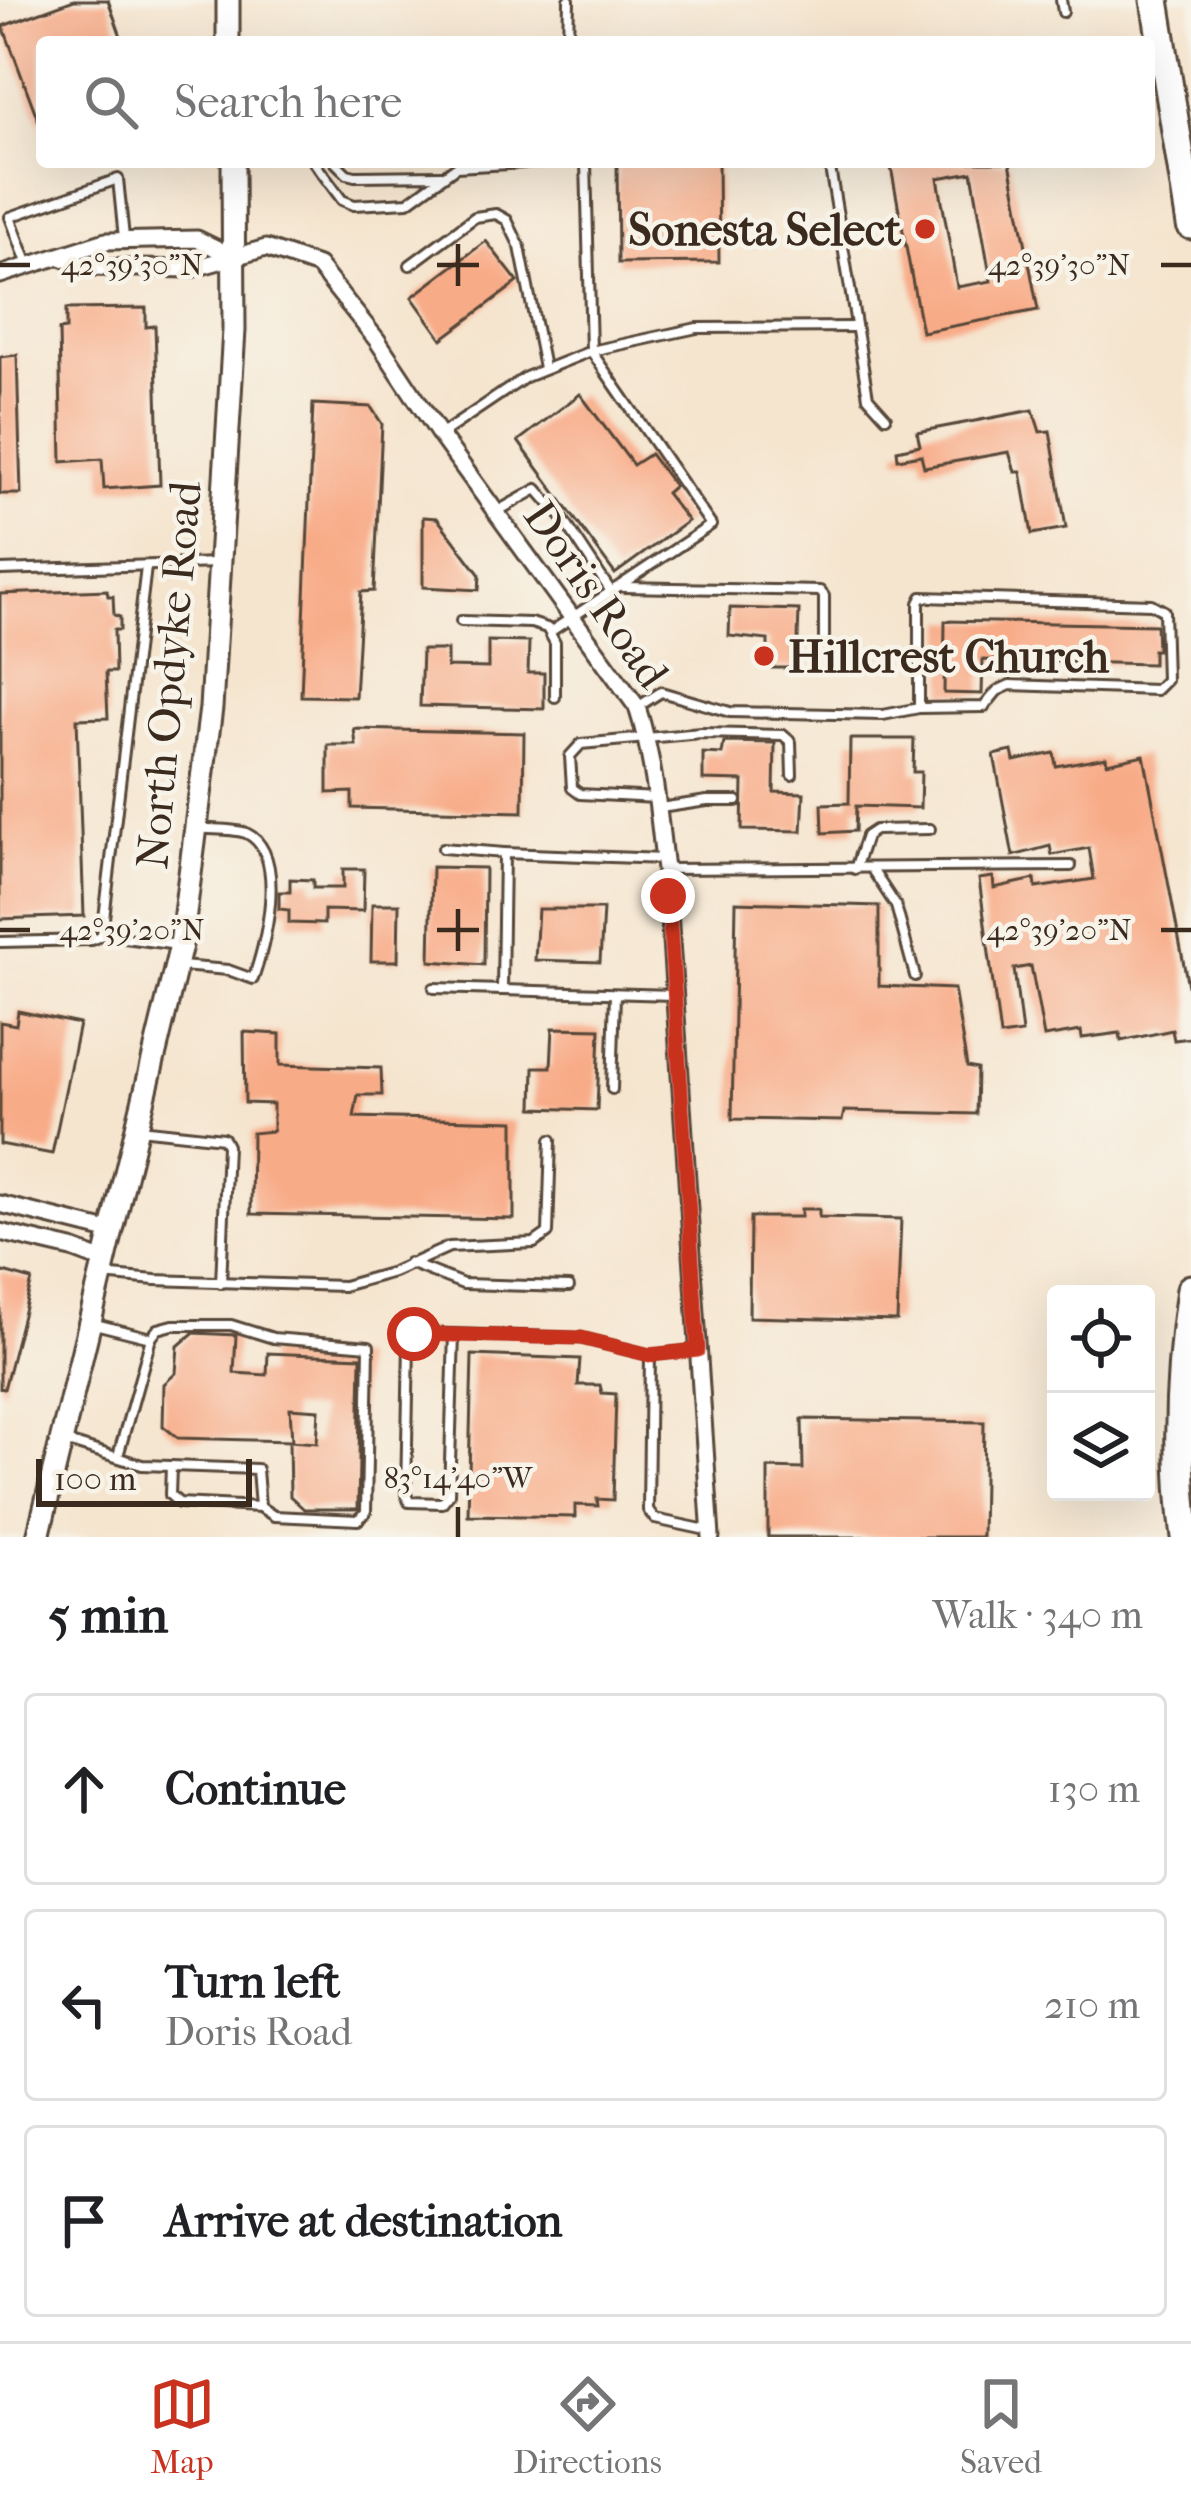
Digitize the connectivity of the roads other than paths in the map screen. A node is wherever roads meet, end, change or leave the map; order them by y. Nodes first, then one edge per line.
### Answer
1 (228, 0) edge
2 (569, 0) edge
3 (1061, 0) edge
4 (1155, 0) edge
5 (1063, 12) dead end
6 (227, 36) edge
7 (568, 36) edge
8 (232, 168) edge
9 (318, 168) edge
10 (340, 168) edge
11 (458, 168) edge
12 (586, 168) edge
13 (830, 168) edge
14 (443, 175) junction
15 (1191, 225) edge
16 (124, 241) junction
17 (61, 256) junction
18 (233, 257) junction
19 (410, 265) dead end
20 (28, 266) junction
21 (0, 275) edge
22 (855, 327) junction
23 (592, 351) junction
24 (544, 368) junction
25 (886, 417) dead end
26 (440, 435) junction
27 (496, 512) junction
28 (220, 563) junction
29 (146, 566) junction
30 (0, 570) edge
31 (623, 586) junction
32 (613, 592) junction
33 (573, 616) junction
34 (460, 621) dead end
35 (550, 632) junction
36 (824, 639) dead end
37 (555, 697) dead end
38 (638, 707) junction
39 (919, 709) junction
40 (647, 738) junction
41 (792, 775) dead end
42 (736, 801) dead end
43 (658, 804) junction
44 (196, 828) junction
45 (930, 830) dead end
46 (443, 848) dead end
47 (504, 853) junction
48 (664, 864) junction
49 (1071, 866) dead end
50 (855, 869) junction
51 (872, 870) junction
52 (102, 935) junction
53 (0, 942) edge
54 (178, 956) junction
55 (915, 976) dead end
56 (434, 988) dead end
57 (502, 990) junction
58 (616, 994) junction
59 (674, 995) junction
60 (613, 1089) dead end
61 (138, 1129) junction
62 (551, 1140) dead end
63 (0, 1204) edge
64 (0, 1232) edge
65 (112, 1232) junction
66 (409, 1263) junction
67 (102, 1268) junction
68 (221, 1283) junction
69 (568, 1288) dead end
70 (1191, 1289) edge
71 (88, 1322) junction
72 (454, 1334) junction
73 (151, 1339) junction
74 (698, 1350) junction
75 (650, 1355) junction
76 (64, 1441) junction
77 (118, 1456) junction
78 (171, 1466) junction
79 (260, 1507) junction
80 (711, 1534) edge
81 (38, 1537) edge
82 (1186, 1537) edge

1 - 6 main road
2 - 7 lane
3 - 5 lane
4 - 15 highway
8 - 18 main road, North Opdyke Road
9 - 14 lane
10 - 14 lane
11 - 14 lane
12 - 23 lane
13 - 22 lane
16 - 17 street
16 - 18 street
16 - 20 lane
17 - 18 street
17 - 20 street
18 - 26 street, Doris Road
18 - 28 main road, North Opdyke Road
19 - 24 lane
20 - 21 street
22 - 23 lane
22 - 25 lane
23 - 24 lane
23 - 31 lane
24 - 26 lane
26 - 27 street, Doris Road
27 - 32 lane
27 - 33 street, Doris Road
28 - 29 lane
28 - 44 main road, North Opdyke Road
29 - 30 lane
29 - 52 lane
31 - 32 lane
31 - 36 lane
32 - 33 lane
33 - 35 lane
33 - 38 street, Doris Road
34 - 35 lane
35 - 37 lane
38 - 39 lane
38 - 40 street, Doris Road
39 - 39 lane
40 - 41 lane
40 - 43 street, Doris Road
40 - 43 lane
42 - 43 lane
43 - 48 street, Doris Road
44 - 54 main road, North Opdyke Road
44 - 54 lane
45 - 50 lane
46 - 47 lane
47 - 48 lane
47 - 57 lane
48 - 50 lane
48 - 59 street, Doris Road
49 - 51 lane
50 - 51 lane
51 - 55 lane
52 - 53 lane
52 - 54 lane
54 - 61 main road, North Opdyke Road
56 - 57 lane
57 - 58 lane
58 - 59 lane
58 - 60 lane
59 - 74 street, Doris Road
61 - 65 main road, North Opdyke Road
61 - 68 lane
62 - 66 lane
63 - 65 street
64 - 67 street
65 - 67 main road, North Opdyke Road
66 - 68 lane
66 - 69 lane
67 - 68 lane
67 - 71 main road, North Opdyke Road
70 - 82 highway
71 - 73 lane
71 - 76 main road, North Opdyke Road
72 - 72 lane
72 - 75 lane
73 - 77 lane
73 - 79 lane
74 - 75 lane
74 - 80 street, Doris Road
75 - 80 lane
76 - 77 lane
76 - 81 main road, North Opdyke Road
77 - 78 lane
78 - 79 lane
78 - 79 lane

